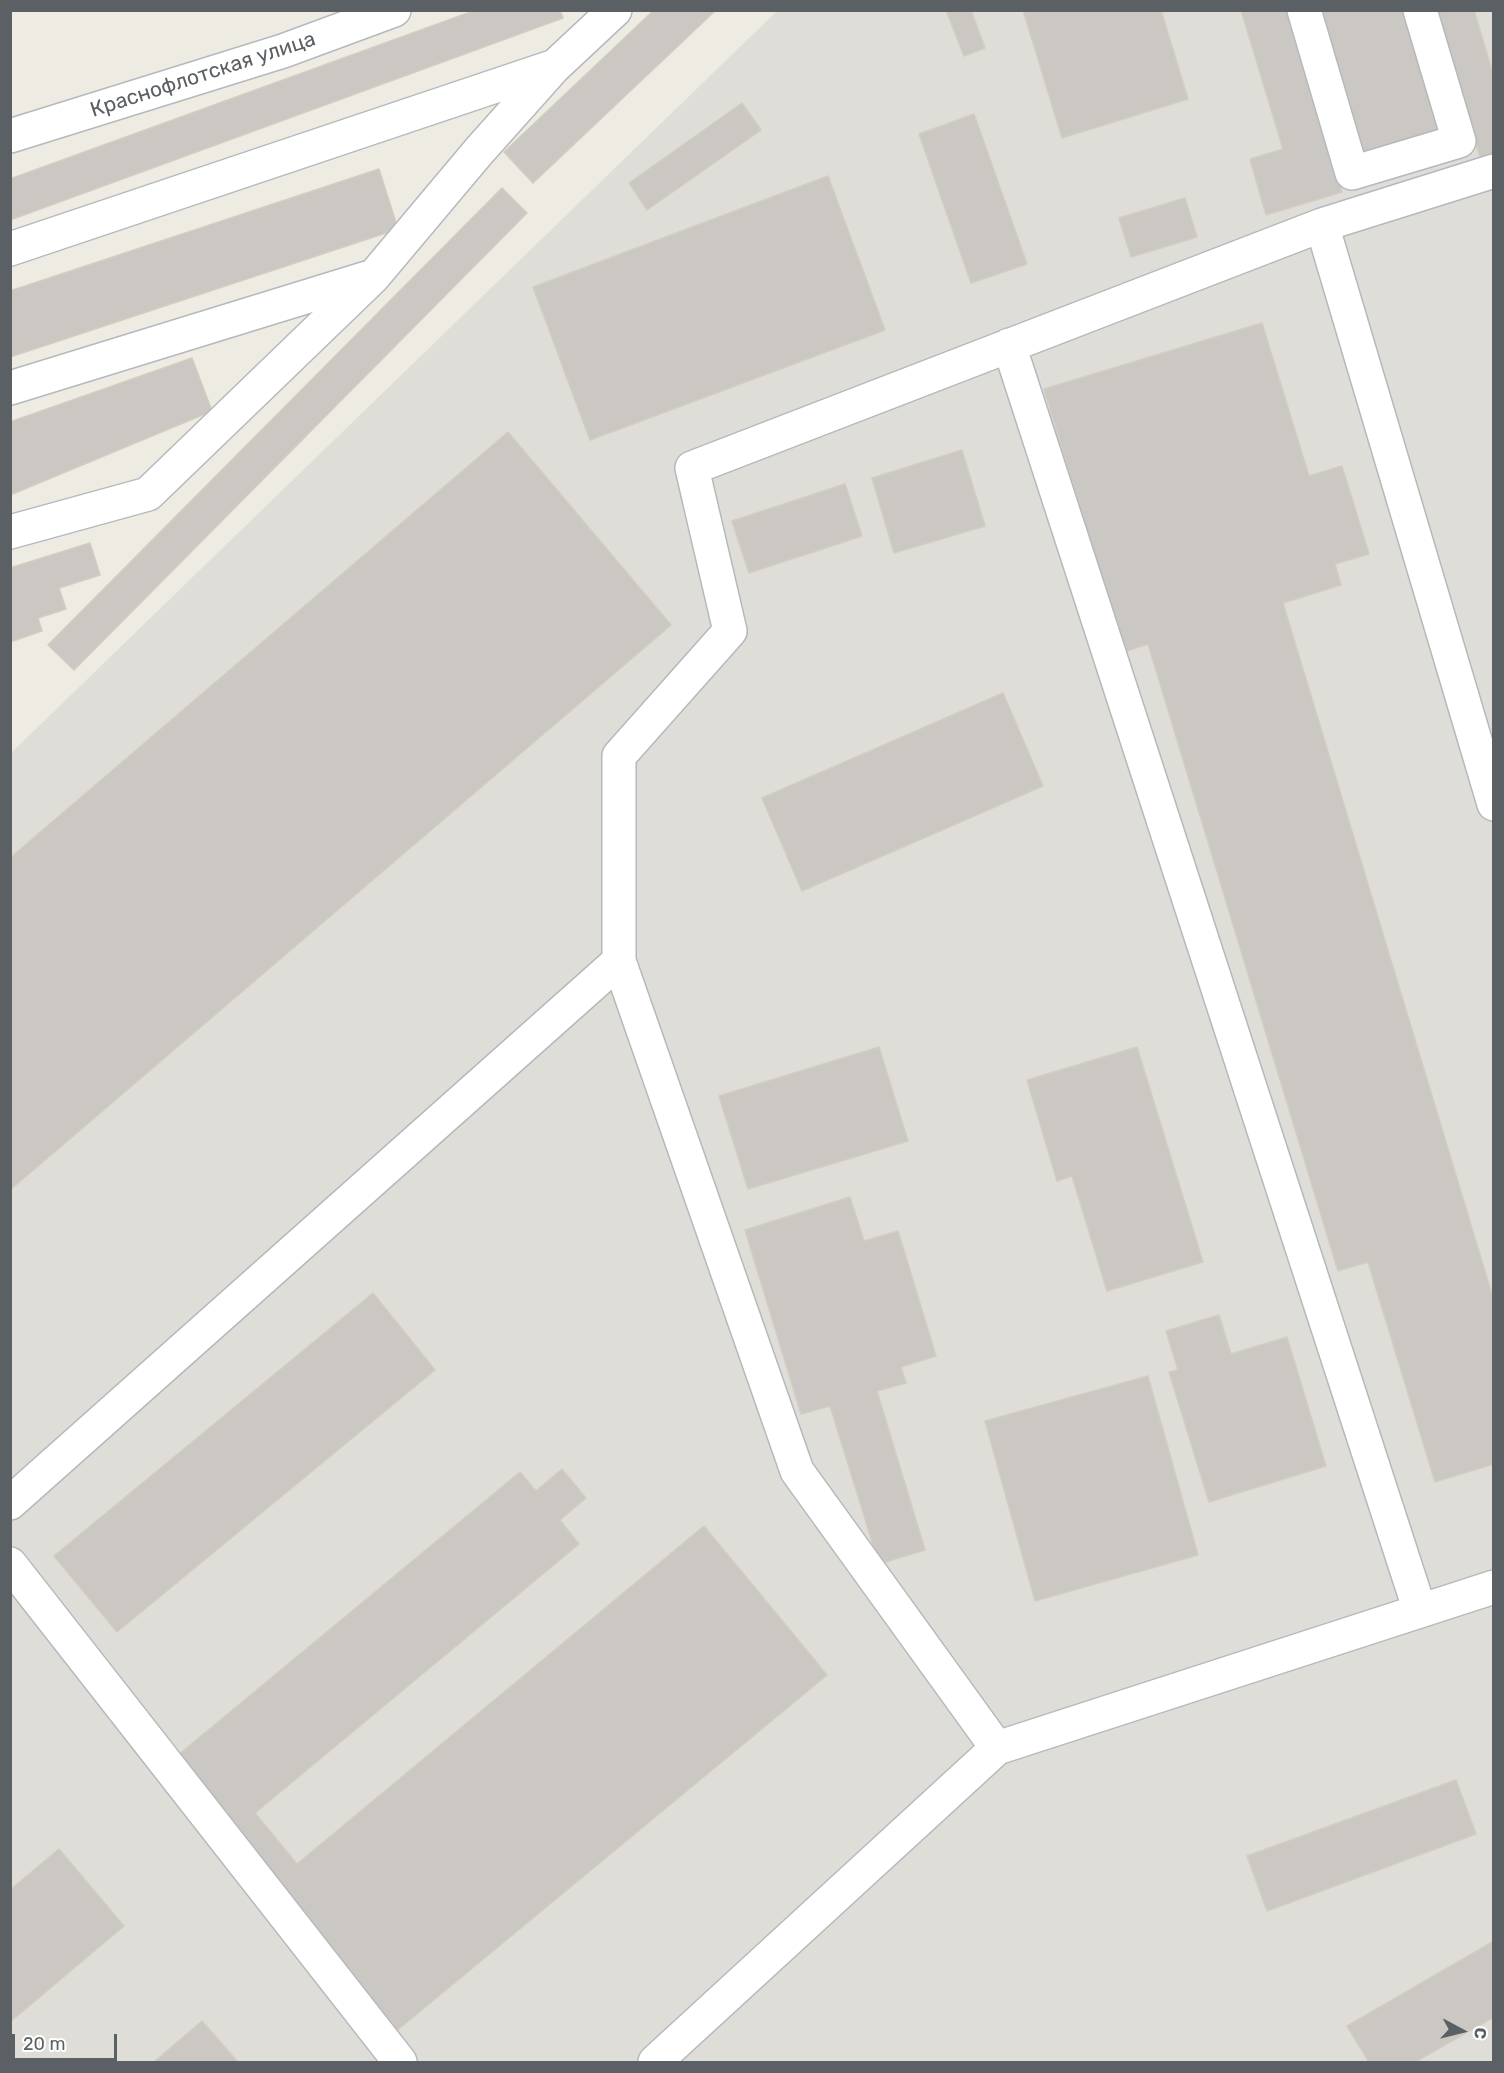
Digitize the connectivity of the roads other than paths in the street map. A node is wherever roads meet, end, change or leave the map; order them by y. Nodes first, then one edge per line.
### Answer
1 (394, 10) edge
2 (615, 10) edge
3 (1304, 10) edge
4 (1420, 10) edge
5 (554, 67) junction
6 (10, 136) edge
7 (1494, 171) edge
8 (1322, 225) junction
9 (10, 249) edge
10 (374, 276) junction
11 (1009, 345) junction
12 (10, 388) edge
13 (10, 532) edge
14 (1494, 804) edge
15 (619, 962) junction
16 (10, 1503) edge
17 (10, 1564) edge
18 (1494, 1587) edge
19 (1420, 1611) junction
20 (997, 1748) junction
21 (400, 2062) edge
22 (656, 2062) edge

1 - 6 lane, Краснофлотская улица
2 - 5 lane
3 - 4 lane
5 - 9 lane
5 - 10 lane
7 - 8 lane
8 - 11 lane
8 - 14 lane
10 - 12 lane
10 - 13 lane
11 - 15 lane
11 - 19 lane
15 - 16 lane
15 - 20 lane
17 - 21 lane
18 - 19 lane
19 - 20 lane
20 - 22 lane

